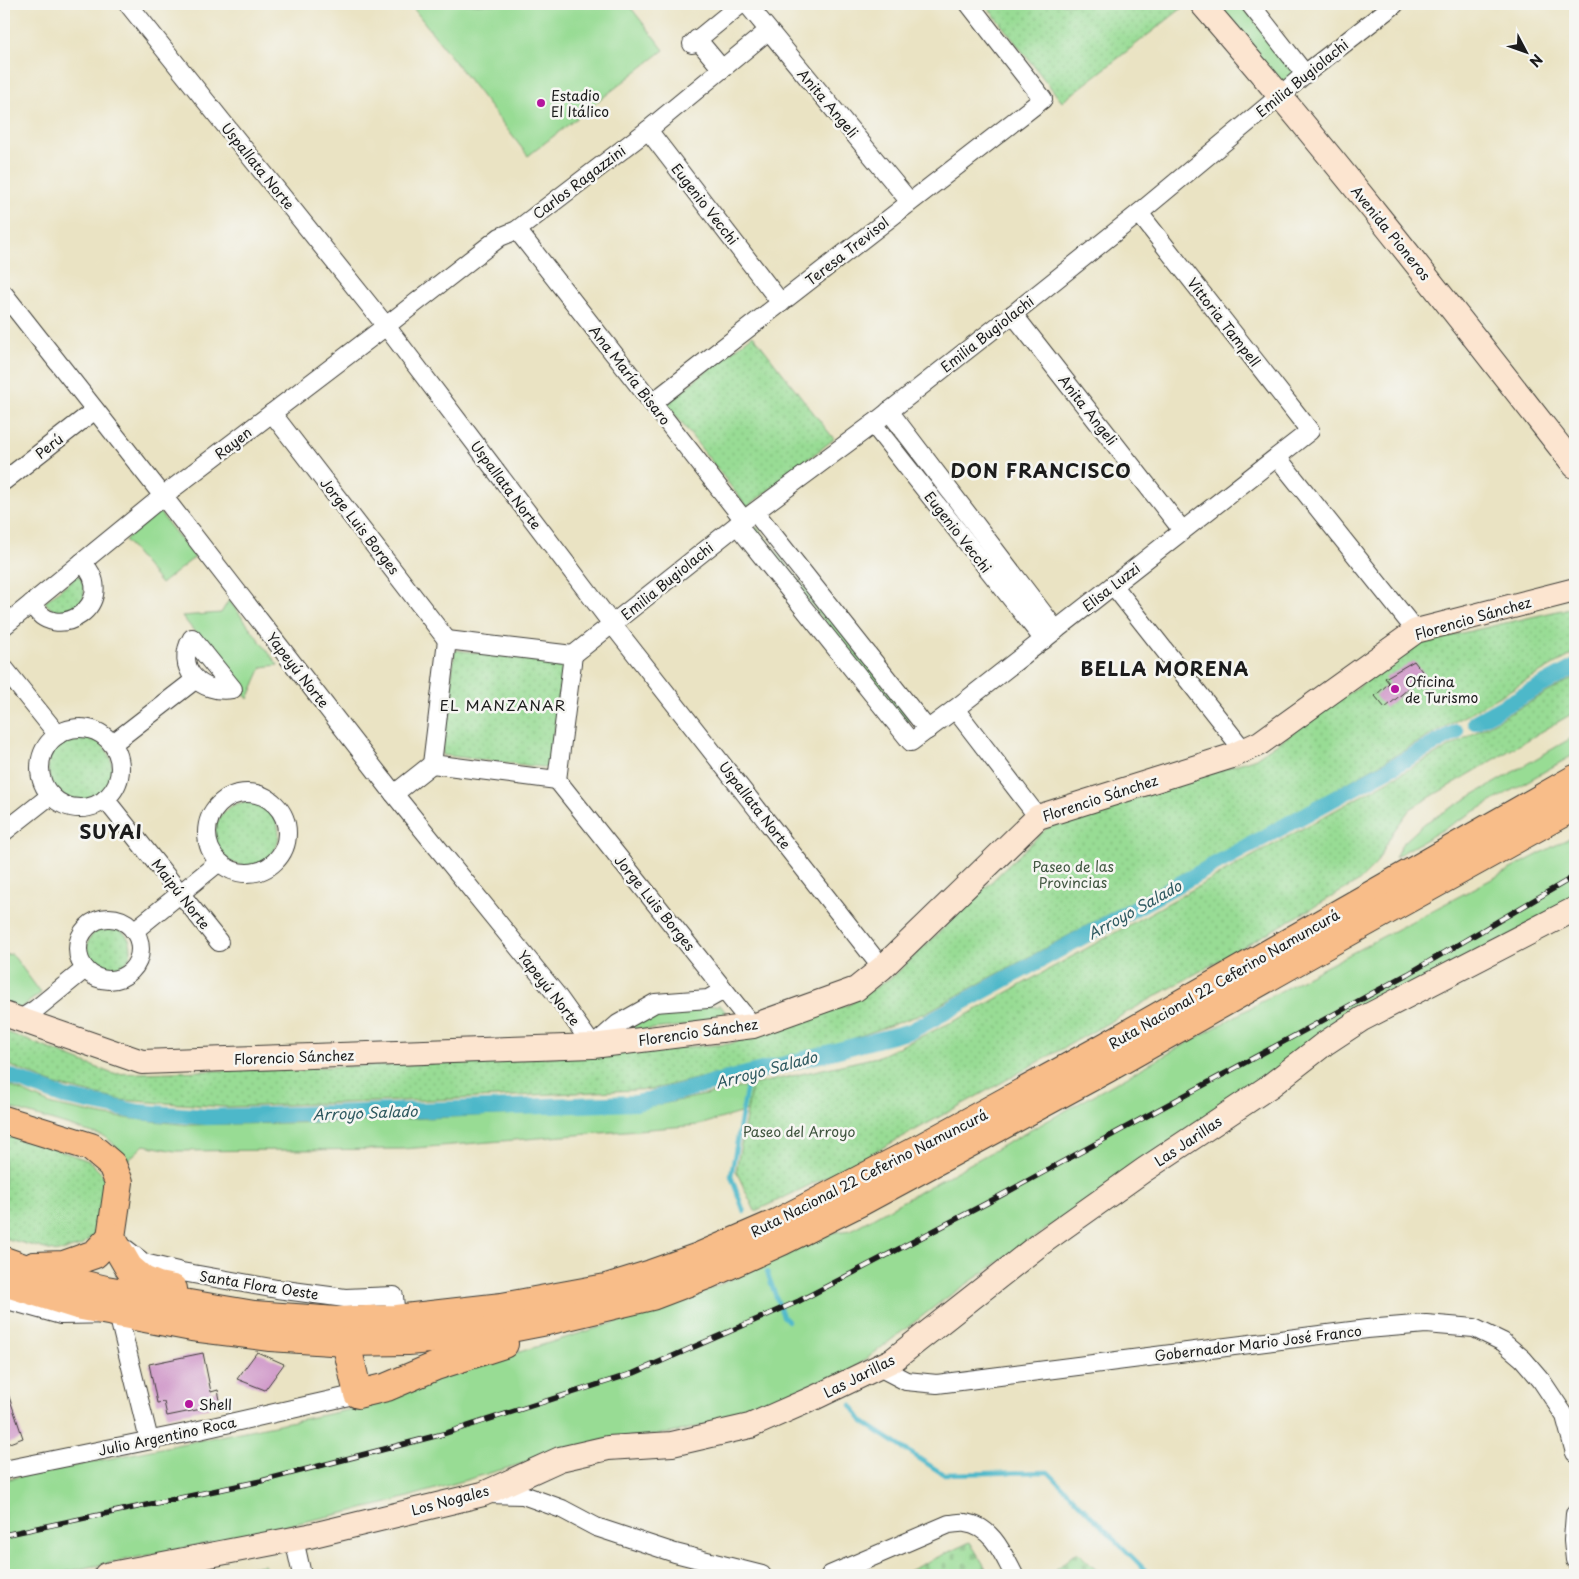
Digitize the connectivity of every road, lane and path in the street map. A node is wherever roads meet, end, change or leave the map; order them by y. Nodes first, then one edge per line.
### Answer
1 (128, 4) edge
2 (969, 4) edge
3 (1202, 4) edge
4 (1250, 4) edge
5 (1395, 4) edge
6 (739, 5) edge
7 (768, 32) junction
8 (722, 69) junction
9 (1305, 74) junction
10 (1281, 95) junction
11 (648, 130) junction
12 (910, 202) junction
13 (1139, 213) junction
14 (517, 230) junction
15 (4, 294) edge
16 (781, 303) junction
17 (1013, 314) junction
18 (386, 326) junction
19 (652, 404) junction
20 (95, 410) junction
21 (272, 412) junction
22 (888, 412) junction
23 (873, 424) junction
24 (1310, 431) joint
25 (1277, 457) junction
26 (1575, 466) edge
27 (4, 481) edge
28 (164, 496) junction
29 (745, 519) junction
30 (1182, 530) junction
31 (82, 562) junction
32 (1113, 586) junction
33 (1575, 590) edge
34 (32, 603) junction
35 (612, 624) junction
36 (4, 626) edge
37 (1416, 631) junction
38 (1050, 635) junction
39 (447, 640) junction
40 (573, 655) junction
41 (4, 668) edge
42 (196, 679) dead end
43 (955, 709) junction
44 (928, 730) junction
45 (58, 735) junction
46 (911, 742) joint
47 (112, 744) junction
48 (1244, 751) junction
49 (1575, 761) edge
50 (432, 764) junction
51 (1575, 779) edge
52 (557, 780) junction
53 (394, 794) junction
54 (51, 795) junction
55 (106, 799) junction
56 (1575, 806) edge
57 (1038, 817) junction
58 (4, 832) edge
59 (219, 862) junction
60 (181, 892) junction
61 (1575, 909) edge
62 (134, 931) junction
63 (219, 942) dead end
64 (1282, 946) junction
65 (882, 968) junction
66 (85, 969) junction
67 (724, 990) junction
68 (11, 1017) edge
69 (753, 1026) junction
70 (592, 1046) junction
71 (4, 1120) edge
72 (111, 1238) junction
73 (8, 1270) edge
74 (652, 1296) junction
75 (4, 1299) edge
76 (118, 1314) junction
77 (396, 1319) junction
78 (341, 1331) junction
79 (879, 1367) junction
80 (358, 1394) junction
81 (816, 1397) joint
82 (149, 1440) junction
83 (1575, 1453) edge
84 (4, 1470) edge
85 (483, 1494) junction
86 (1575, 1514) edge
87 (294, 1539) junction
88 (1575, 1560) edge
89 (106, 1575) edge
90 (302, 1575) edge
91 (762, 1575) edge
92 (830, 1575) edge
93 (1014, 1575) edge

1 - 18 street, Uspallata Norte
2 - 12 street, Teresa Trevisol
3 - 10 street, Avenida Pioneros
4 - 9 street
5 - 9 street, Emilia Bugiolachi
6 - 7 street, Anita Angeli
6 - 8 street
7 - 8 street, Carlos Ragazzini
7 - 12 street, Anita Angeli
8 - 11 street, Carlos Ragazzini
9 - 10 street, Emilia Bugiolachi
10 - 13 street, Emilia Bugiolachi
10 - 26 street, Avenida Pioneros
11 - 14 street, Carlos Ragazzini
11 - 16 street, Eugenio Vecchi
12 - 16 street, Teresa Trevisol
13 - 17 street, Emilia Bugiolachi
13 - 24 street, Vittoria Tampell
14 - 18 street, Carlos Ragazzini
14 - 19 street, Ana María Bisaro
15 - 20 street, Yapeyú Norte
16 - 19 street, Teresa Trevisol
17 - 22 street, Emilia Bugiolachi
17 - 30 street, Anita Angeli
18 - 21 street, Rayen
18 - 35 street, Uspallata Norte
19 - 29 street, Ana María Bisaro
20 - 27 street, Perú
20 - 28 street, Yapeyú Norte
21 - 28 street, Rayen
21 - 39 street, Jorge Luis Borges
22 - 23 street, Emilia Bugiolachi
22 - 38 street, Eugenio Vecchi
23 - 29 street, Emilia Bugiolachi
23 - 38 street, Eugenio Vecchi
24 - 25 street, Elisa Luzzi
25 - 30 street, Elisa Luzzi
25 - 37 street
28 - 31 street, Rayen
28 - 53 street, Yapeyú Norte
29 - 35 street, Emilia Bugiolachi
29 - 44 street, Ana María Bisaro
29 - 46 street, Ana María Bisaro
30 - 32 street, Elisa Luzzi
31 - 34 street, Rayen
31 - 34 street
32 - 38 street, Elisa Luzzi
32 - 48 street
33 - 37 street, Florencio Sánchez
34 - 36 street, Rayen
35 - 40 street, Emilia Bugiolachi
35 - 65 street, Uspallata Norte
37 - 48 street, Florencio Sánchez
38 - 43 street, Elisa Luzzi
39 - 40 street
39 - 50 street
40 - 52 street
41 - 45 street
42 - 47 street
43 - 44 street, Elisa Luzzi
43 - 57 street
44 - 46 street, Elisa Luzzi
45 - 47 street
45 - 54 street
47 - 55 street
48 - 57 street, Florencio Sánchez
49 - 64 highway
50 - 52 street
50 - 53 street
51 - 64 highway, Ruta Nacional 22 Ceferino Namuncurá
52 - 67 street, Jorge Luis Borges
53 - 70 street, Yapeyú Norte
54 - 55 street
54 - 58 street
55 - 60 street, Maipú Norte
56 - 74 highway, Ruta Nacional 22 Ceferino Namuncurá
57 - 65 street, Florencio Sánchez
59 - 59 street
59 - 60 street
60 - 62 street
60 - 63 street, Maipú Norte
61 - 79 street, Las Jarillas
62 - 66 street
62 - 66 street
64 - 77 highway, Ruta Nacional 22 Ceferino Namuncurá
65 - 69 street, Florencio Sánchez
66 - 68 street
67 - 69 street, Jorge Luis Borges
67 - 70 street, Florencio Sánchez
68 - 70 street, Florencio Sánchez
69 - 70 street, Florencio Sánchez
71 - 72 highway
72 - 73 highway
72 - 77 street, Santa Flora Oeste
72 - 78 highway
73 - 76 highway, Ruta Nacional 22 Ceferino Namuncurá
73 - 78 highway, Ruta Nacional 22 Ceferino Namuncurá
74 - 78 highway, Ruta Nacional 22 Ceferino Namuncurá
74 - 80 highway
75 - 76 street
76 - 78 highway, Ruta Nacional 22 Ceferino Namuncurá
76 - 82 street
77 - 78 highway, Ruta Nacional 22 Ceferino Namuncurá
78 - 80 highway
79 - 81 street, Las Jarillas
79 - 83 street, Gobernador Mario José Franco
80 - 82 street, Julio Argentino Roca
81 - 85 street, Los Nogales
82 - 84 street, Julio Argentino Roca
85 - 87 street, Los Nogales
85 - 91 street
86 - 88 street
87 - 89 street, Los Nogales
87 - 90 street
92 - 93 street

